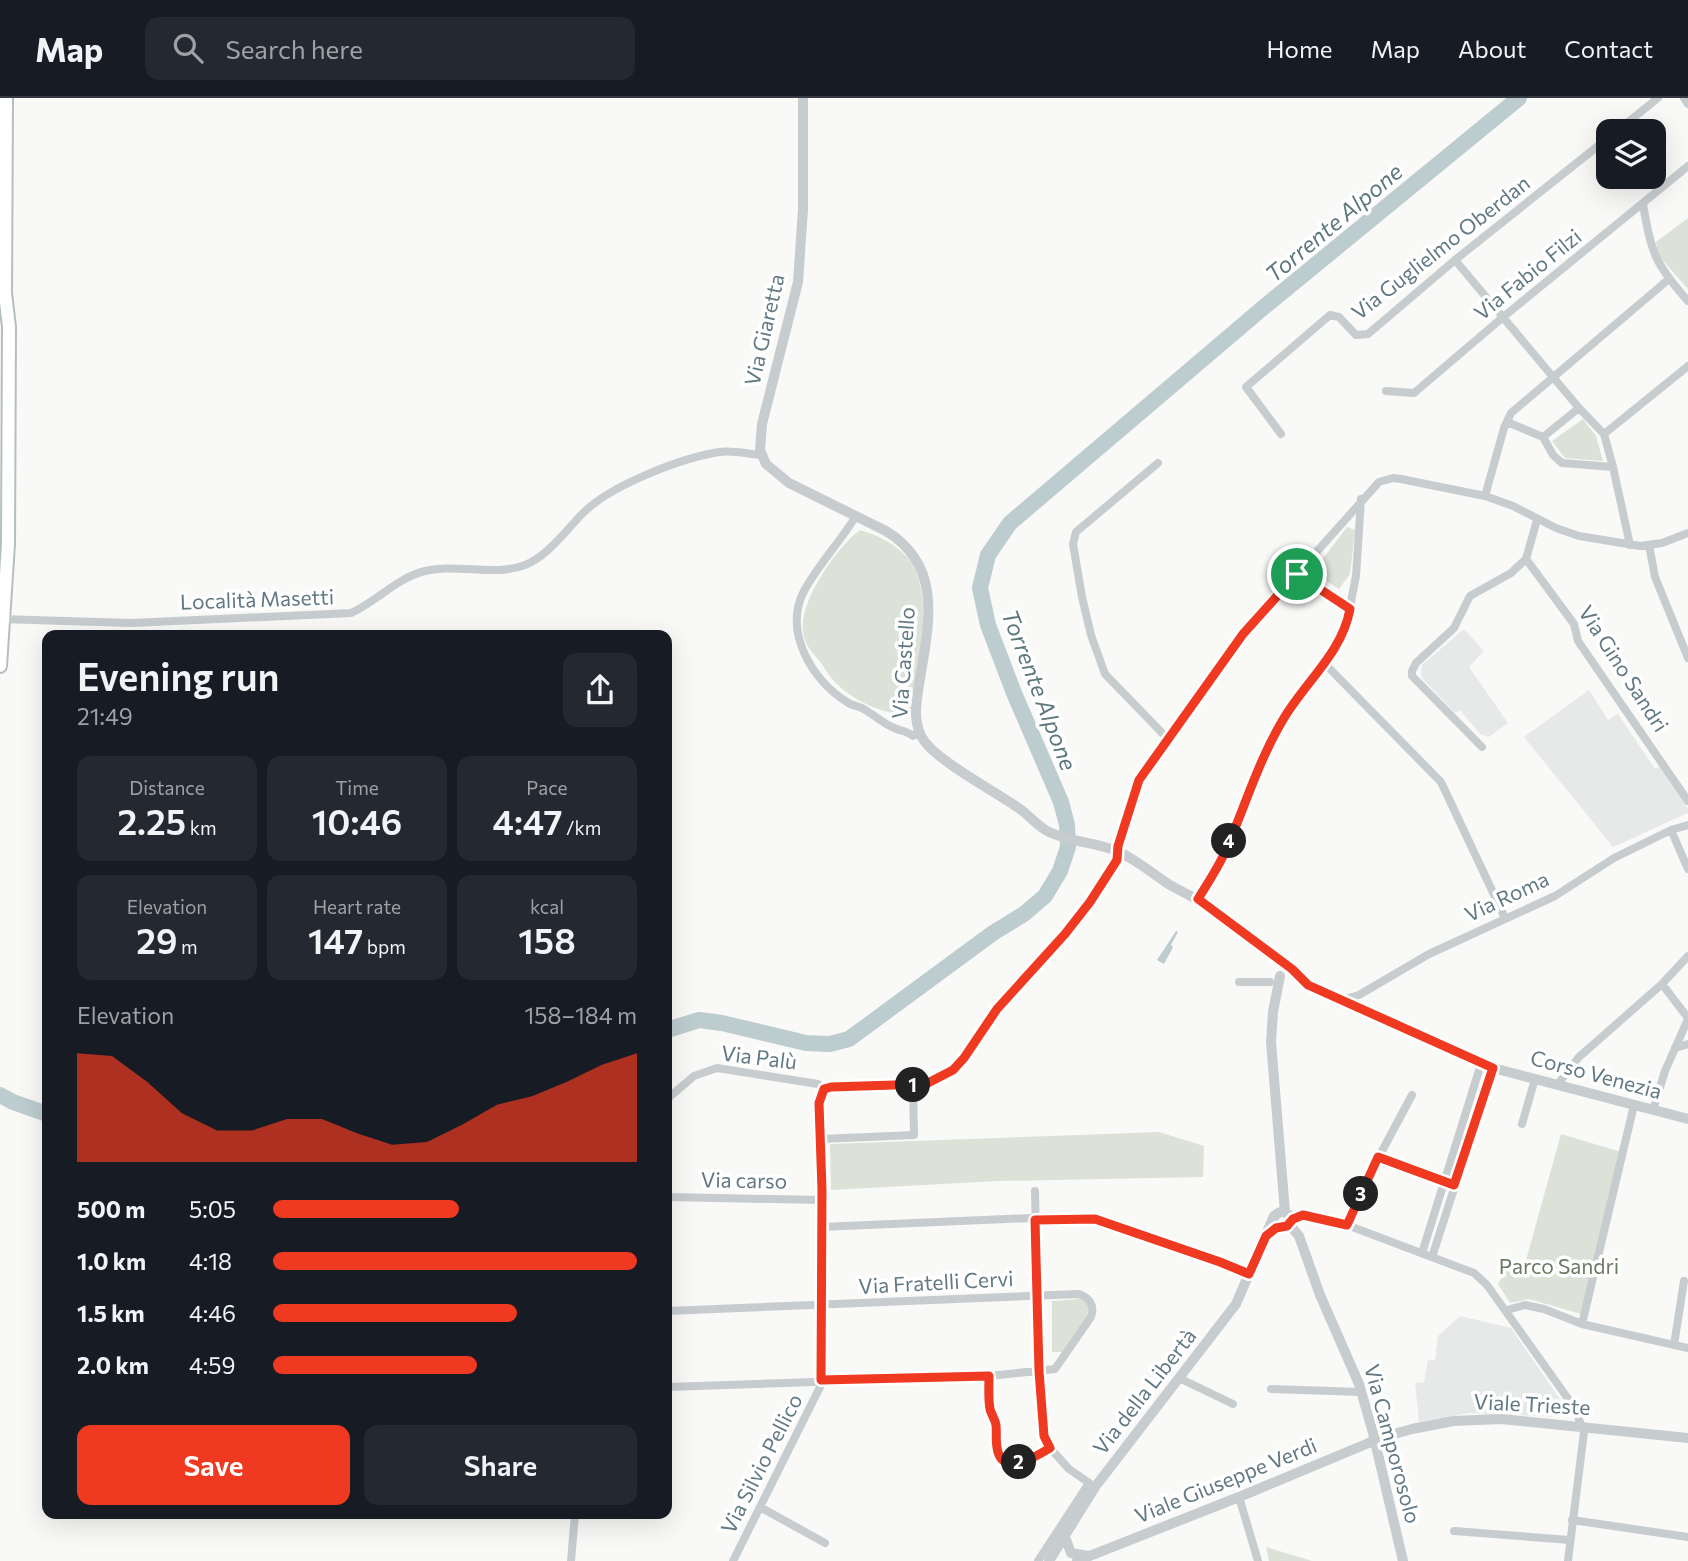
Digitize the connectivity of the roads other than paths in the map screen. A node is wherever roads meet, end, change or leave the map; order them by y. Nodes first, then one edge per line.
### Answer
1 (6, 98) edge
2 (803, 98) edge
3 (1658, 98) edge
4 (1684, 98) edge
5 (1688, 104) edge
6 (1632, 119) edge
7 (1596, 148) edge
8 (1688, 166) edge
9 (3, 186) edge
10 (1643, 205) junction
11 (3, 254) edge
12 (1455, 260) junction
13 (1669, 279) junction
14 (5, 293) junction
15 (1688, 301) edge
16 (1502, 318) junction
17 (0, 360) edge
18 (1688, 366) edge
19 (1553, 376) junction
20 (1385, 391) dead end
21 (1579, 408) junction
22 (1507, 422) junction
23 (1281, 434) dead end
24 (1604, 434) junction
25 (1543, 437) junction
26 (761, 454) junction
27 (1158, 463) dead end
28 (1614, 467) junction
29 (1485, 496) junction
30 (1362, 499) junction
31 (856, 516) junction
32 (1537, 520) junction
33 (1688, 533) edge
34 (1630, 545) junction
35 (1649, 545) junction
36 (1526, 559) junction
37 (1297, 574) junction
38 (1350, 609) junction
39 (1, 619) edge
40 (1685, 645) edge
41 (1688, 658) edge
42 (1324, 663) junction
43 (0, 666) edge
44 (919, 732) junction
45 (1168, 739) junction
46 (1482, 747) dead end
47 (1688, 801) edge
48 (1688, 825) edge
49 (1671, 830) junction
50 (1118, 851) junction
51 (1688, 869) edge
52 (1198, 899) junction
53 (1505, 918) junction
54 (1688, 956) edge
55 (1284, 976) junction
56 (1239, 982) dead end
57 (1662, 984) junction
58 (1342, 1000) junction
59 (1688, 1019) edge
60 (1688, 1044) edge
61 (1675, 1048) junction
62 (1482, 1064) junction
63 (1493, 1068) junction
64 (1535, 1079) junction
65 (1558, 1084) junction
66 (913, 1085) junction
67 (824, 1089) junction
68 (672, 1095) edge
69 (1412, 1095) dead end
70 (1634, 1105) junction
71 (1653, 1110) junction
72 (1688, 1119) edge
73 (1522, 1124) dead end
74 (1460, 1132) junction
75 (1470, 1135) junction
76 (820, 1139) junction
77 (1378, 1157) junction
78 (1444, 1183) junction
79 (1454, 1185) junction
80 (1035, 1191) dead end
81 (672, 1197) edge
82 (821, 1200) junction
83 (1283, 1216) junction
84 (1035, 1220) junction
85 (1347, 1225) junction
86 (821, 1227) junction
87 (1422, 1253) junction
88 (1432, 1257) junction
89 (1249, 1274) junction
90 (1684, 1281) dead end
91 (1039, 1295) junction
92 (822, 1306) junction
93 (1507, 1310) junction
94 (672, 1311) edge
95 (1582, 1324) junction
96 (1674, 1345) junction
97 (1688, 1348) edge
98 (1039, 1371) junction
99 (989, 1376) junction
100 (1180, 1378) junction
101 (821, 1380) junction
102 (672, 1387) edge
103 (1272, 1389) dead end
104 (1362, 1392) junction
105 (1233, 1404) dead end
106 (1582, 1426) junction
107 (1688, 1438) edge
108 (1375, 1440) junction
109 (1050, 1448) junction
110 (1092, 1485) junction
111 (1239, 1497) junction
112 (760, 1507) junction
113 (575, 1519) edge
114 (1572, 1520) junction
115 (1454, 1531) dead end
116 (1065, 1537) junction
117 (1688, 1537) edge
118 (1570, 1540) junction
119 (825, 1543) dead end
120 (1052, 1552) edge
121 (1074, 1557) edge
122 (571, 1561) edge
123 (733, 1561) edge
124 (1038, 1561) edge
125 (1258, 1561) edge
126 (1404, 1561) edge
127 (1568, 1561) edge

1 - 9 main road
2 - 26 street, Via Giaretta
3 - 6 street
4 - 5 street
7 - 12 street, Via Guglielmo Oberdan
8 - 10 street, Via Fabio Filzi
9 - 11 main road
10 - 13 street
10 - 16 street, Via Fabio Filzi
11 - 14 main road
12 - 16 street
12 - 23 street, Via Guglielmo Oberdan
13 - 15 street
13 - 19 street
14 - 17 main road
14 - 39 main road
16 - 19 street
16 - 20 street, Via Fabio Filzi
18 - 24 street
19 - 21 street
19 - 22 street
21 - 24 street
21 - 25 street
22 - 25 street
22 - 29 street
24 - 28 street
25 - 28 street
26 - 31 street
26 - 39 street, Località Masetti
27 - 45 street
28 - 34 street
29 - 30 street, Via Palù
29 - 32 street, Via Palù
30 - 37 street, Via Palù
30 - 38 street
31 - 44 street, Via Castello
31 - 44 street, Via Castello
32 - 34 street, Via Palù
32 - 36 street
33 - 35 street, Via Palù
34 - 35 street, Via Palù
35 - 40 street
36 - 46 street
36 - 47 street, Via Gino Sandri
37 - 38 street
37 - 45 street, Via Palù
38 - 42 street
39 - 43 main road
40 - 41 street
42 - 52 street
42 - 53 street
44 - 50 street, Via Castello
45 - 50 street, Via Palù
48 - 49 street, Via Roma
49 - 51 street
49 - 53 street, Via Roma
50 - 52 street, Via Castello
50 - 66 street, Via Palù
52 - 55 street, Via Castello
53 - 58 street, Via Roma
54 - 57 street
55 - 56 street
55 - 58 street, Corso Venezia
55 - 83 street, Via Camporosolo
57 - 59 street
57 - 65 street
58 - 62 street, Corso Venezia
59 - 61 street
60 - 61 street
61 - 71 street
62 - 63 street, Corso Venezia
62 - 74 street
63 - 64 street, Corso Venezia
63 - 75 street
64 - 65 street, Corso Venezia
64 - 73 street
65 - 70 street, Corso Venezia
66 - 67 street, Via Palù
66 - 76 street
67 - 68 street, Via Palù
67 - 76 street, Via Silvio Pellico
69 - 77 street
70 - 71 street, Corso Venezia
70 - 95 street
71 - 72 street, Corso Venezia
74 - 75 street
74 - 78 street
75 - 79 street
76 - 82 street, Via Silvio Pellico
77 - 78 street
77 - 85 street
78 - 79 street
78 - 87 street
79 - 88 street
80 - 84 street
81 - 82 street, Via carso
82 - 86 street, Via Silvio Pellico
83 - 85 street
83 - 89 street, Via della Libertà
83 - 104 street, Via Camporosolo
84 - 86 street
84 - 89 street
84 - 91 street
85 - 87 street
86 - 92 street, Via Silvio Pellico
87 - 88 street
88 - 93 street
89 - 100 street, Via della Libertà
90 - 96 street
91 - 92 street, Via Fratelli Cervi
91 - 98 street
91 - 98 street, Via Fratelli Cervi
92 - 94 street, Via Fratelli Cervi
92 - 101 street, Via Silvio Pellico
93 - 95 street
93 - 106 street
95 - 96 street
96 - 97 street
98 - 99 street
98 - 109 street
99 - 101 street
99 - 109 street
100 - 105 street
100 - 110 street, Via della Libertà
101 - 102 street
101 - 112 street, Via Silvio Pellico
103 - 104 street
104 - 108 street, Via Camporosolo
106 - 107 street, Viale Trieste
106 - 108 street, Viale Trieste
106 - 114 street
108 - 111 street, Viale Giuseppe Verdi
108 - 126 street, Via Camporosolo
109 - 110 street
110 - 116 street, Via della Libertà
110 - 120 street
111 - 121 street, Viale Giuseppe Verdi
111 - 125 street
112 - 119 street
112 - 123 street, Via Silvio Pellico
113 - 122 street
114 - 117 street
114 - 118 street
115 - 118 street
116 - 120 street, Via della Libertà
116 - 121 street
118 - 127 street
120 - 121 street, Viale Giuseppe Verdi
120 - 124 street

